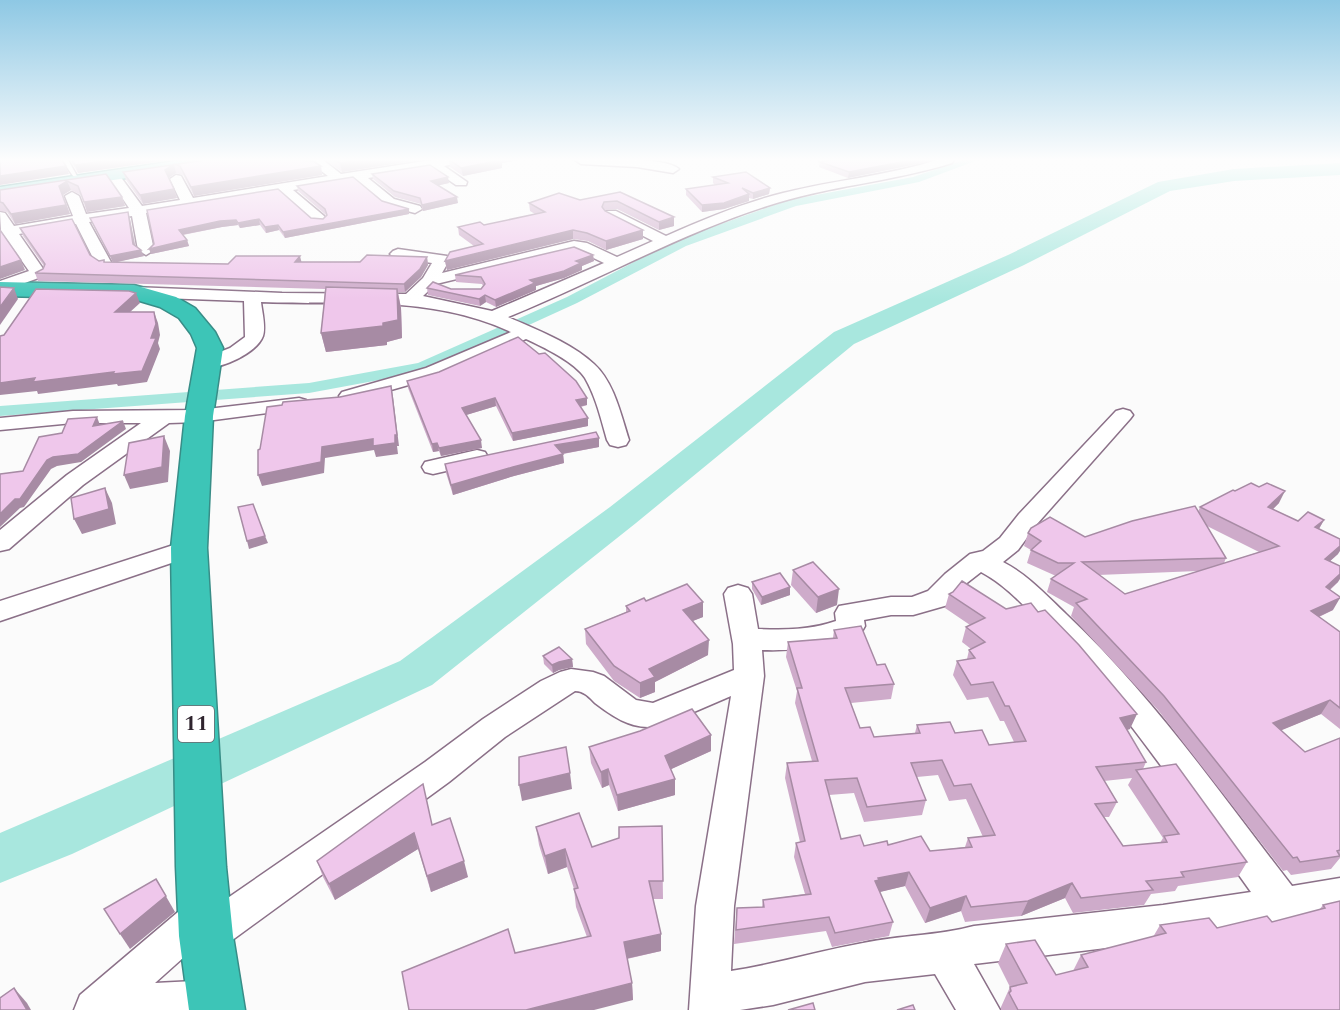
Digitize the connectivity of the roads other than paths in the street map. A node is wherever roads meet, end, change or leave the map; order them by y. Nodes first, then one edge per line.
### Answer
1 (76, 207) edge
2 (136, 207) edge
3 (159, 207) edge
4 (305, 207) edge
5 (411, 207) edge
6 (751, 207) edge
7 (415, 208) dead end
8 (138, 210) junction
9 (612, 214) edge
10 (0, 216) edge
11 (81, 219) junction
12 (319, 219) edge
13 (8, 231) junction
14 (663, 240) junction
15 (146, 250) dead end
16 (398, 254) edge
17 (103, 262) edge
18 (616, 263) junction
19 (431, 280) junction
20 (0, 288) edge
21 (461, 290) edge
22 (134, 292) junction
23 (252, 297) junction
24 (410, 299) junction
25 (497, 318) junction
26 (524, 331) junction
27 (205, 390) junction
28 (1123, 415) dead end
29 (164, 416) junction
30 (0, 424) edge
31 (593, 433) edge
32 (496, 453) edge
33 (433, 467) dead end
34 (0, 543) edge
35 (979, 560) junction
36 (190, 565) junction
37 (738, 594) dead end
38 (0, 611) edge
39 (746, 639) junction
40 (749, 676) junction
41 (1340, 896) edge
42 (1283, 904) junction
43 (204, 906) junction
44 (945, 953) junction
45 (709, 1002) edge
46 (216, 1006) edge
47 (99, 1008) edge
48 (978, 1010) edge

1 - 11 street
2 - 8 street
3 - 8 street
4 - 12 street
5 - 7 street
6 - 14 street
8 - 11 street
8 - 15 street
9 - 14 street
10 - 13 street
11 - 13 street
11 - 17 street
13 - 20 street
14 - 18 street
16 - 19 street
18 - 19 street
18 - 25 street
19 - 21 street
19 - 24 street
20 - 22 highway, 11
22 - 23 street
22 - 27 highway, 11
23 - 24 street
23 - 27 street
24 - 25 street
25 - 26 street
26 - 27 street
26 - 31 street
27 - 29 street
27 - 36 highway, 11
28 - 35 street
29 - 30 street
29 - 34 street
32 - 33 street
35 - 39 street
35 - 42 street
36 - 38 street
36 - 43 highway, 11
37 - 39 street
39 - 40 street
40 - 43 street
40 - 45 street
41 - 42 street
42 - 44 street
43 - 46 highway, 11
43 - 47 street
44 - 45 street
44 - 48 street
46 - 47 street

